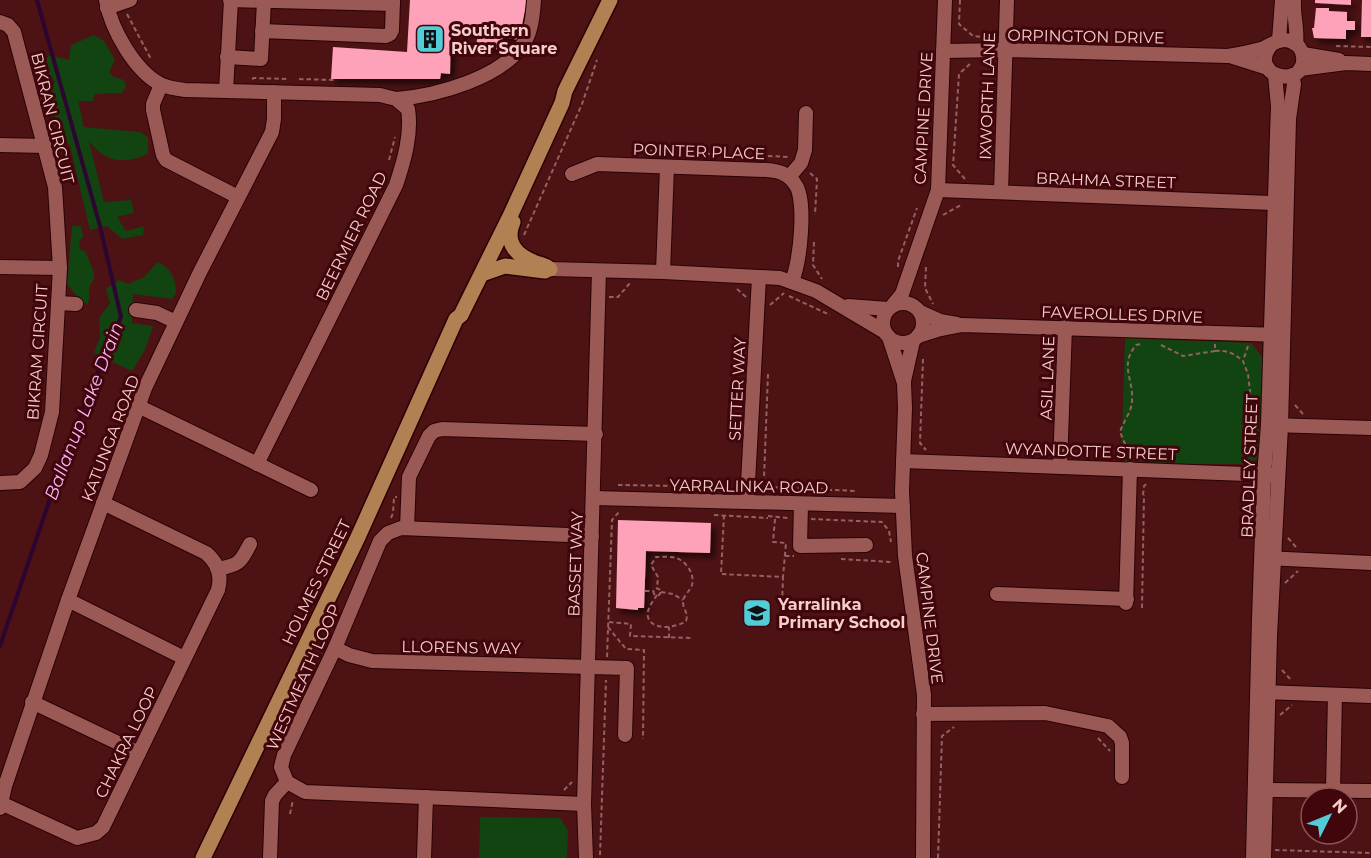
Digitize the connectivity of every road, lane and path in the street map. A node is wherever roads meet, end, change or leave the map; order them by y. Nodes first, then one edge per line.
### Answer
1 (231, 0) edge
2 (534, 0) edge
3 (610, 0) edge
4 (945, 0) edge
5 (960, 0) edge
6 (1007, 0) edge
7 (1282, 0) edge
8 (1294, 0) edge
9 (126, 1) edge
10 (264, 1) edge
11 (300, 1) edge
12 (393, 2) edge
13 (106, 4) edge
14 (0, 22) edge
15 (262, 31) junction
16 (984, 37) dead end
17 (974, 43) junction
18 (1275, 43) junction
19 (1333, 45) dead end
20 (1371, 47) edge
21 (1299, 49) junction
22 (1005, 50) junction
23 (943, 51) junction
24 (598, 56) dead end
25 (1228, 56) junction
26 (227, 57) junction
27 (153, 63) dead end
28 (1346, 63) junction
29 (1371, 64) edge
30 (1272, 72) junction
31 (1296, 72) junction
32 (249, 81) dead end
33 (339, 82) dead end
34 (161, 85) junction
35 (226, 91) junction
36 (565, 91) junction
37 (274, 92) junction
38 (396, 99) junction
39 (806, 113) dead end
40 (397, 133) dead end
41 (548, 133) junction
42 (0, 145) edge
43 (45, 146) junction
44 (801, 164) junction
45 (649, 166) junction
46 (667, 166) junction
47 (572, 174) dead end
48 (789, 177) junction
49 (938, 190) junction
50 (963, 191) junction
51 (1001, 192) junction
52 (238, 197) junction
53 (1274, 203) junction
54 (930, 212) junction
55 (815, 222) dead end
56 (814, 232) dead end
57 (516, 250) junction
58 (926, 259) dead end
59 (355, 265) junction
60 (0, 267) edge
61 (60, 268) junction
62 (550, 268) junction
63 (904, 270) junction
64 (599, 271) junction
65 (636, 271) junction
66 (663, 272) junction
67 (482, 274) junction
68 (759, 277) junction
69 (792, 281) junction
70 (736, 288) dead end
71 (820, 293) junction
72 (599, 296) junction
73 (58, 303) junction
74 (764, 303) junction
75 (76, 304) dead end
76 (843, 306) junction
77 (813, 307) junction
78 (891, 307) junction
79 (937, 308) dead end
80 (136, 310) dead end
81 (918, 310) junction
82 (770, 315) dead end
83 (831, 316) dead end
84 (456, 319) junction
85 (176, 322) junction
86 (962, 325) junction
87 (1065, 327) junction
88 (1216, 334) junction
89 (887, 335) junction
90 (1250, 335) junction
91 (1276, 335) junction
92 (916, 338) junction
93 (1143, 344) dead end
94 (1156, 344) dead end
95 (1215, 351) junction
96 (923, 356) dead end
97 (1243, 361) junction
98 (768, 373) dead end
99 (904, 383) junction
100 (1291, 401) dead end
101 (138, 406) junction
102 (1308, 416) dead end
103 (1268, 426) junction
104 (1371, 428) edge
105 (596, 434) junction
106 (903, 461) junction
107 (930, 462) junction
108 (257, 464) junction
109 (1133, 464) junction
110 (1060, 466) junction
111 (1271, 475) junction
112 (1151, 481) dead end
113 (0, 483) edge
114 (770, 487) junction
115 (311, 490) dead end
116 (863, 491) dead end
117 (1130, 495) junction
118 (1144, 495) junction
119 (404, 497) dead end
120 (594, 498) junction
121 (747, 502) junction
122 (102, 503) junction
123 (769, 503) junction
124 (801, 504) junction
125 (903, 506) junction
126 (620, 510) dead end
127 (712, 515) dead end
128 (724, 515) junction
129 (768, 518) junction
130 (775, 518) junction
131 (800, 519) junction
132 (407, 528) junction
133 (388, 533) junction
134 (592, 536) junction
135 (1276, 536) junction
136 (891, 542) dead end
137 (250, 544) dead end
138 (866, 545) dead end
139 (1268, 558) junction
140 (1303, 560) junction
141 (1371, 562) edge
142 (218, 569) junction
143 (783, 577) junction
144 (1285, 584) dead end
145 (657, 588) junction
146 (645, 591) dead end
147 (654, 591) junction
148 (661, 592) junction
149 (997, 594) dead end
150 (657, 596) junction
151 (68, 600) junction
152 (683, 600) junction
153 (1142, 608) dead end
154 (608, 622) junction
155 (669, 627) junction
156 (781, 630) dead end
157 (669, 638) junction
158 (692, 638) dead end
159 (335, 648) junction
160 (184, 658) junction
161 (588, 666) junction
162 (606, 667) junction
163 (1281, 669) dead end
164 (1295, 683) dead end
165 (1264, 692) junction
166 (1335, 694) junction
167 (1371, 696) edge
168 (33, 702) junction
169 (923, 714) junction
170 (957, 724) dead end
171 (625, 735) dead end
172 (1090, 736) dead end
173 (139, 753) junction
174 (1112, 753) dead end
175 (1122, 777) dead end
176 (287, 782) junction
177 (1333, 786) edge
178 (1261, 790) junction
179 (1299, 790) edge
180 (426, 796) junction
181 (584, 804) junction
182 (1, 805) edge
183 (1371, 853) edge
184 (1270, 854) edge
185 (202, 858) edge
186 (270, 858) edge
187 (424, 858) edge
188 (586, 858) edge
189 (599, 858) edge
190 (923, 858) edge
191 (938, 858) edge
192 (1253, 858) edge

1 - 10 street
1 - 26 street
2 - 38 street
3 - 36 main road, HOLMES STREET
4 - 23 street, CAMPINE DRIVE
5 - 17 path
6 - 22 street, IXWORTH LANE
7 - 18 street
8 - 21 street
9 - 13 street
9 - 27 path
10 - 11 street
10 - 15 street
11 - 12 street
12 - 15 street
13 - 34 street
14 - 43 street, BIKRAN CIRCUIT
15 - 26 street
16 - 17 path
17 - 22 street, ORPINGTON DRIVE
17 - 23 street, ORPINGTON DRIVE
17 - 50 path
18 - 21 street
18 - 25 street, ORPINGTON DRIVE
18 - 30 street
19 - 20 path
21 - 28 street
21 - 31 street
22 - 25 street, ORPINGTON DRIVE
22 - 51 street, IXWORTH LANE
23 - 49 street, CAMPINE DRIVE
24 - 57 path
25 - 30 street, ORPINGTON DRIVE
26 - 35 street
28 - 29 street
28 - 31 street
30 - 31 street
30 - 53 street, BRADLEY STREET
31 - 91 street, BRADLEY STREET
32 - 33 path
34 - 35 street
34 - 52 street
35 - 37 street
36 - 41 main road, HOLMES STREET
36 - 84 main road, HOLMES STREET
37 - 38 street
37 - 52 street, KATUNGA ROAD
38 - 59 street, BEERMIER ROAD
39 - 44 street
40 - 59 path
41 - 57 main road
41 - 67 main road, HOLMES STREET
42 - 43 street
43 - 61 street, BIKRAN CIRCUIT
44 - 45 path
44 - 48 street
44 - 55 path
45 - 46 street, POINTER PLACE
45 - 47 street, POINTER PLACE
46 - 48 street, POINTER PLACE
46 - 66 street
48 - 69 street
49 - 50 street, BRAHMA STREET
49 - 54 street, CAMPINE DRIVE
50 - 51 street, BRAHMA STREET
50 - 54 path
51 - 53 street, BRAHMA STREET
52 - 85 street, KATUNGA ROAD
53 - 91 street, BRADLEY STREET
54 - 63 street, CAMPINE DRIVE
54 - 63 path
56 - 71 path
57 - 62 main road
58 - 79 path
59 - 108 street, BEERMIER ROAD
60 - 61 street
61 - 73 street, BIKRAM CIRCUIT
62 - 64 street
62 - 67 main road
63 - 78 street, CAMPINE DRIVE
63 - 81 street, CAMPINE DRIVE
64 - 65 street
64 - 72 street, BASSET WAY
65 - 66 street
65 - 72 path
66 - 68 street
67 - 84 main road, HOLMES STREET
68 - 69 street
68 - 74 street, SETTER WAY
69 - 71 street
70 - 74 path
71 - 76 street
71 - 77 path
72 - 105 street, BASSET WAY
73 - 75 street
73 - 113 street, BIKRAM CIRCUIT
74 - 77 path
74 - 82 path
74 - 121 street, SETTER WAY
76 - 78 street
76 - 89 street
77 - 83 path
78 - 81 street
78 - 89 street
80 - 85 street
81 - 86 street, FAVEROLLES DRIVE
81 - 92 street
84 - 185 main road, HOLMES STREET
85 - 101 street, KATUNGA ROAD
86 - 87 street, FAVEROLLES DRIVE
86 - 92 street, FAVEROLLES DRIVE
87 - 88 street, FAVEROLLES DRIVE
87 - 110 street, ASIL LANE
88 - 90 street, FAVEROLLES DRIVE
88 - 95 path
89 - 92 street
89 - 99 street, CAMPINE DRIVE
90 - 91 street, FAVEROLLES DRIVE
90 - 97 path
91 - 103 street, BRADLEY STREET
92 - 99 street, CAMPINE DRIVE
93 - 109 path
94 - 95 path
95 - 97 path
96 - 107 path
97 - 103 path
98 - 114 path
99 - 106 street, CAMPINE DRIVE
100 - 102 path
101 - 108 street
101 - 122 street, KATUNGA ROAD
103 - 104 street
103 - 111 street, BRADLEY STREET
105 - 120 street, BASSET WAY
105 - 132 street
106 - 107 street, WYANDOTTE STREET
106 - 125 street, CAMPINE DRIVE
107 - 110 street, WYANDOTTE STREET
108 - 115 street
109 - 110 street, WYANDOTTE STREET
109 - 111 street, WYANDOTTE STREET
109 - 117 street
111 - 135 street, BRADLEY STREET
111 - 139 street, BRADLEY STREET
112 - 118 path
114 - 116 path
114 - 123 path
117 - 118 path
117 - 149 street
118 - 153 path
119 - 133 path
120 - 121 street, YARRALINKA ROAD
120 - 134 street, BASSET WAY
121 - 123 street, YARRALINKA ROAD
122 - 142 street
122 - 151 street, KATUNGA ROAD
123 - 124 street, YARRALINKA ROAD
123 - 129 path
124 - 125 street, YARRALINKA ROAD
124 - 131 street
125 - 169 street, CAMPINE DRIVE
126 - 154 path
127 - 128 path
128 - 129 path
128 - 143 path
129 - 130 path
130 - 131 path
130 - 143 path
131 - 136 path
131 - 138 street
132 - 133 street
132 - 134 street
133 - 159 street, WESTMEATH LOOP
134 - 161 street, BASSET WAY
135 - 139 street, BRADLEY STREET
135 - 140 path
137 - 142 street
139 - 140 street
139 - 165 street, BRADLEY STREET
140 - 141 street
140 - 144 path
142 - 160 street, CHAKRA LOOP
143 - 156 path
145 - 147 path
145 - 148 path
145 - 152 path
146 - 147 path
147 - 150 path
148 - 150 path
148 - 152 path
150 - 155 path
151 - 160 street
151 - 168 street, KATUNGA ROAD
152 - 155 path
154 - 157 path
154 - 162 path
155 - 157 path
157 - 158 path
159 - 161 street, LLORENS WAY
159 - 176 street, WESTMEATH LOOP
160 - 173 street, CHAKRA LOOP
161 - 162 street, LLORENS WAY
161 - 181 street, BASSET WAY
162 - 171 street
162 - 189 path
163 - 164 path
165 - 166 street
165 - 178 street, BRADLEY STREET
166 - 167 street
166 - 177 street
168 - 173 street
168 - 182 street, KATUNGA ROAD
169 - 175 street
169 - 190 street, CAMPINE DRIVE
170 - 191 path
172 - 174 path
173 - 182 street, CHAKRA LOOP
176 - 180 street
176 - 186 street
178 - 179 street
178 - 184 street, BRADLEY STREET
178 - 192 street, BRADLEY STREET
180 - 181 street
180 - 187 street
181 - 188 street, BASSET WAY
183 - 184 path

